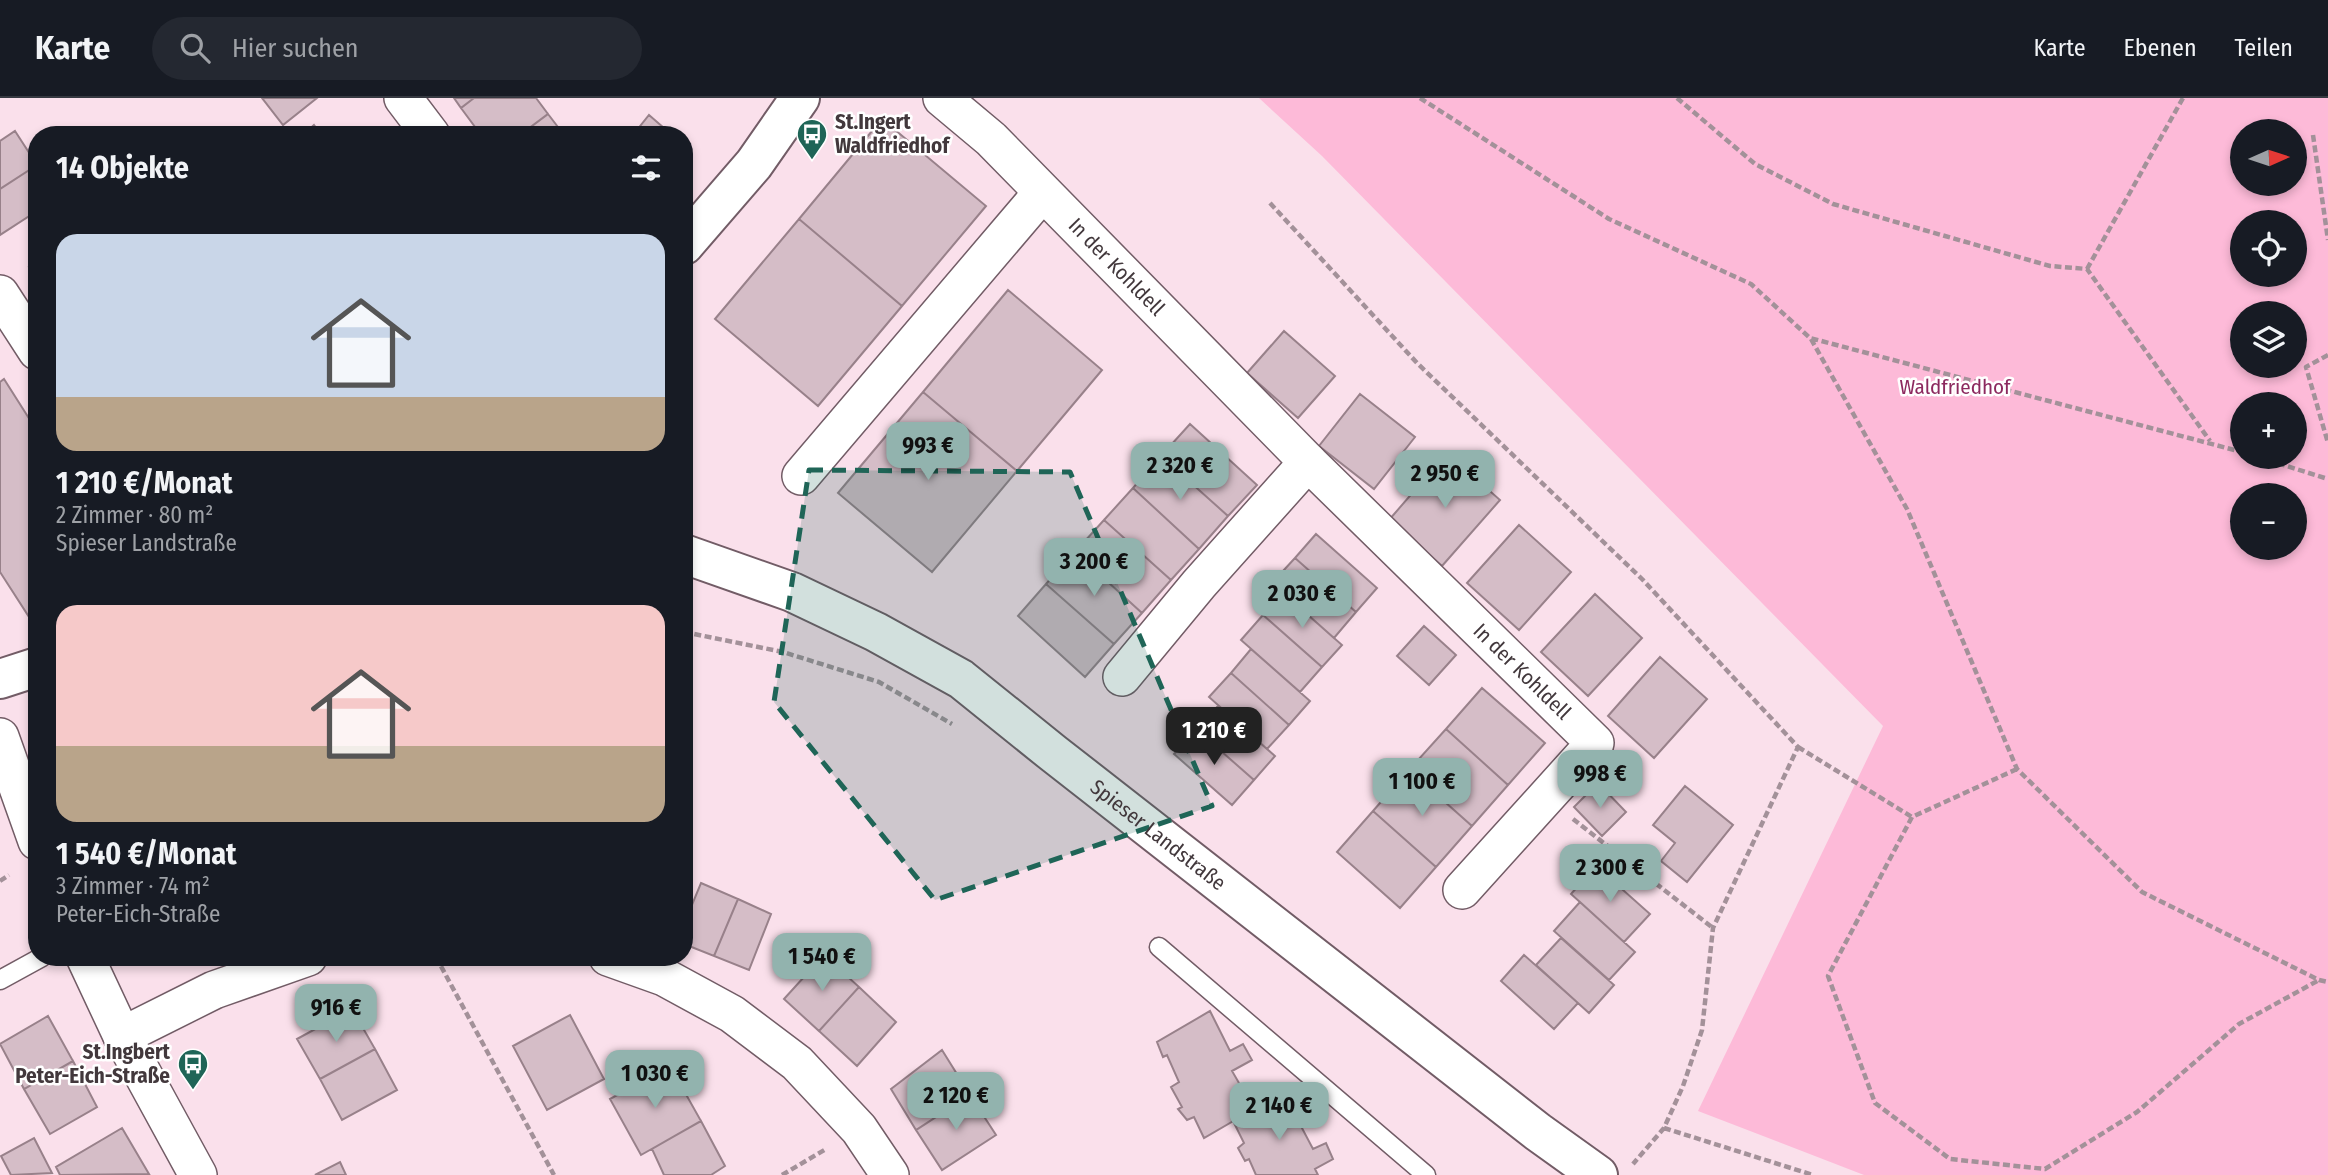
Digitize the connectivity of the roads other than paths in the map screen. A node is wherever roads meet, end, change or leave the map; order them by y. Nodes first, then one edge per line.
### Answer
1 (403, 98) edge
2 (800, 98) edge
3 (942, 98) edge
4 (424, 126) edge
5 (1042, 193) junction
6 (693, 235) edge
7 (0, 294) edge
8 (28, 337) edge
9 (1308, 462) junction
10 (801, 476) dead end
11 (693, 557) edge
12 (28, 670) edge
13 (1122, 677) dead end
14 (0, 679) edge
15 (0, 737) edge
16 (28, 816) edge
17 (1462, 890) dead end
18 (1158, 947) dead end
19 (28, 965) edge
20 (89, 966) edge
21 (282, 966) edge
22 (633, 966) edge
23 (0, 980) edge
24 (122, 1037) junction
25 (1615, 1170) edge
26 (198, 1175) edge
27 (890, 1175) edge
28 (1426, 1175) edge

1 - 4 street
2 - 6 street
3 - 5 street, In der Kohldell
5 - 9 street, In der Kohldell
5 - 10 street
7 - 8 street
9 - 13 street
9 - 17 street, In der Kohldell
11 - 25 street, Spieser Landstraße
12 - 14 street
15 - 16 street
18 - 28 lane
19 - 23 lane
20 - 24 street
21 - 24 street
22 - 27 street
24 - 26 street

